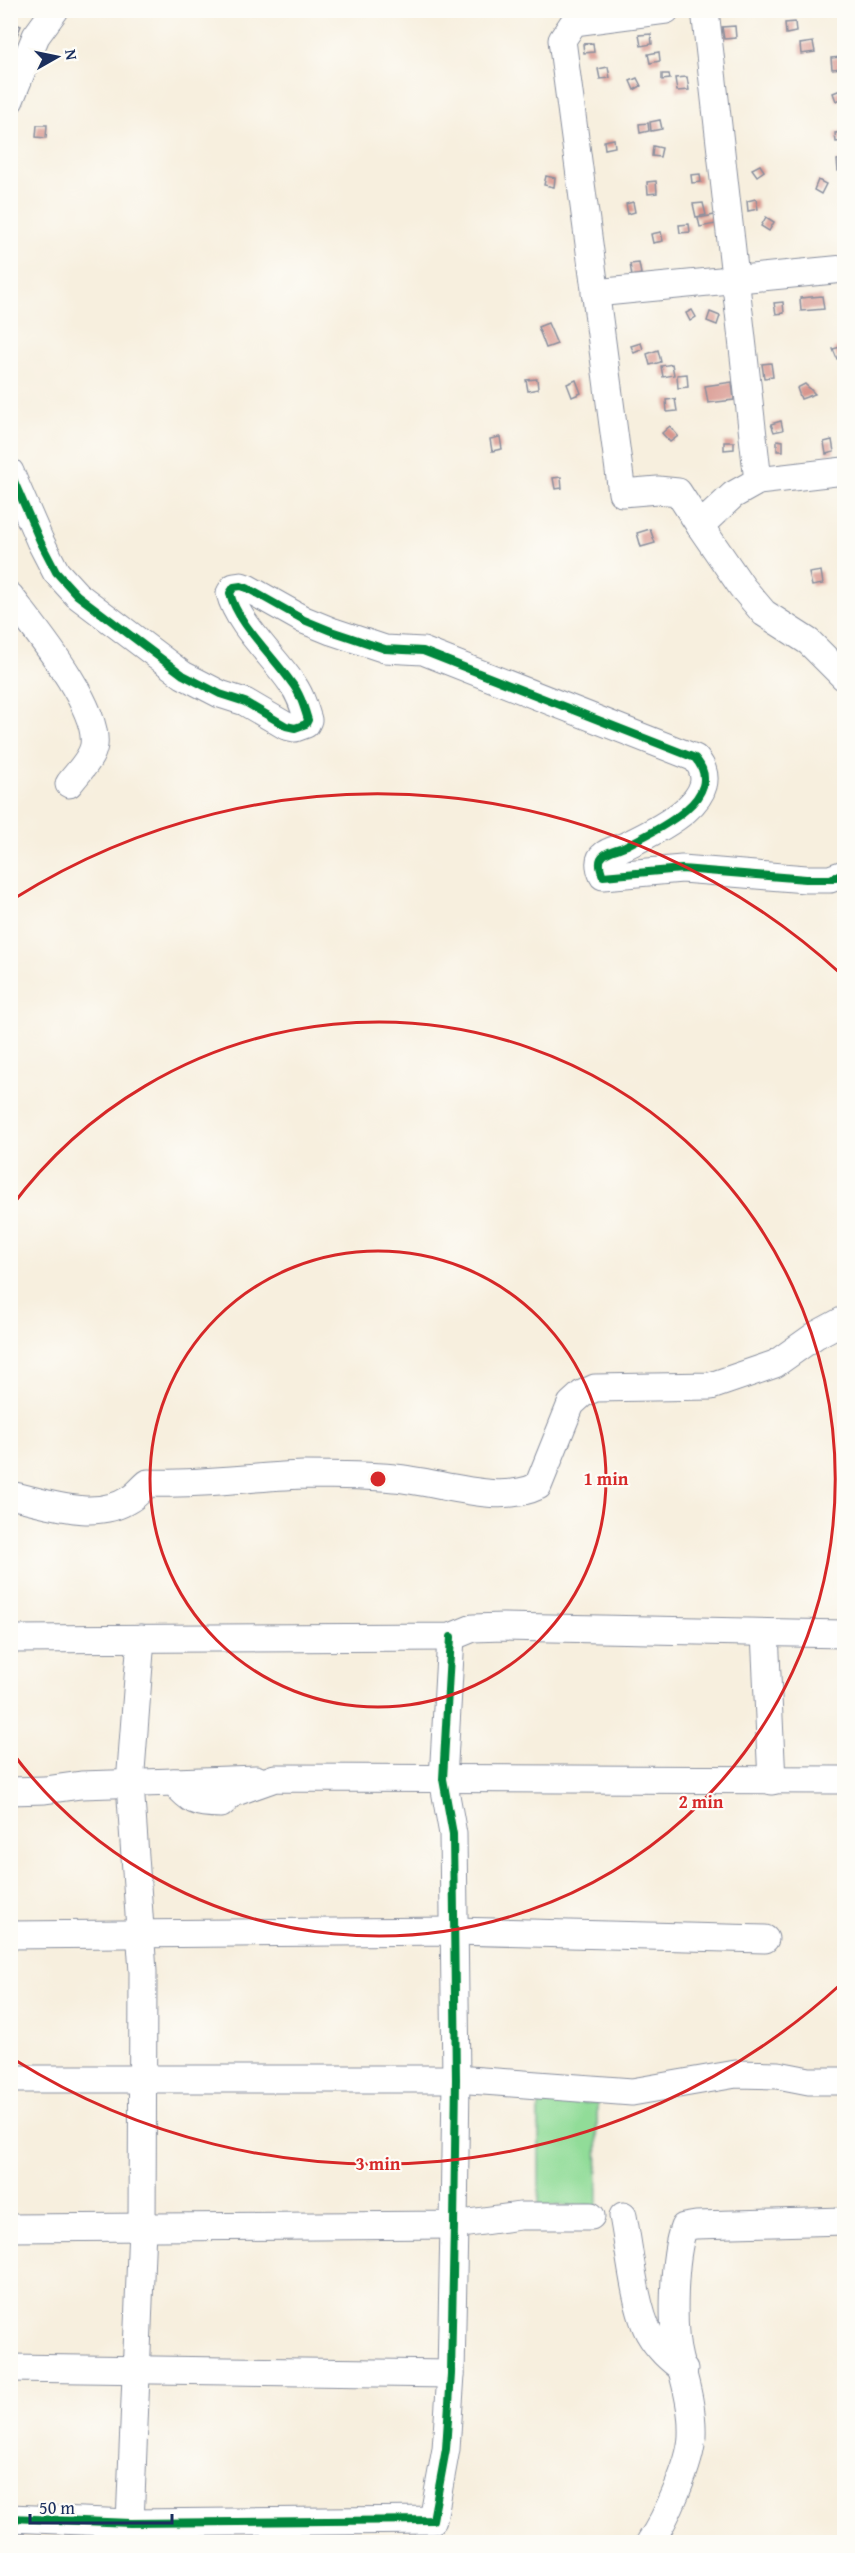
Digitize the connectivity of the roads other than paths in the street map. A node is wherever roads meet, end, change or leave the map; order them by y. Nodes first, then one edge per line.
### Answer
1 (55, 10) edge
2 (666, 10) edge
3 (705, 10) edge
4 (10, 100) edge
5 (844, 269) edge
6 (736, 281) junction
7 (596, 293) junction
8 (844, 471) edge
9 (10, 472) edge
10 (758, 480) junction
11 (700, 526) junction
12 (10, 596) edge
13 (844, 677) edge
14 (69, 784) dead end
15 (844, 874) edge
16 (844, 1320) edge
17 (10, 1495) edge
18 (765, 1633) junction
19 (844, 1634) edge
20 (451, 1637) junction
21 (141, 1638) junction
22 (10, 1639) edge
23 (443, 1779) junction
24 (844, 1780) edge
25 (772, 1781) junction
26 (130, 1784) junction
27 (10, 1791) edge
28 (454, 1931) junction
29 (140, 1933) junction
30 (10, 1935) edge
31 (765, 1939) dead end
32 (141, 2077) junction
33 (10, 2079) edge
34 (456, 2079) junction
35 (844, 2081) edge
36 (591, 2216) dead end
37 (623, 2216) dead end
38 (844, 2222) edge
39 (454, 2225) junction
40 (10, 2228) edge
41 (142, 2228) junction
42 (10, 2368) edge
43 (135, 2369) junction
44 (684, 2370) junction
45 (451, 2374) junction
46 (10, 2518) edge
47 (130, 2523) junction
48 (651, 2542) edge

1 - 4 street
2 - 7 street
3 - 6 street
5 - 6 street
6 - 7 street
6 - 10 street
7 - 11 street
8 - 10 street
9 - 15 street
10 - 11 street
11 - 13 street
12 - 14 street
16 - 17 street
18 - 19 street
18 - 20 street
18 - 25 street
20 - 21 street
20 - 23 street
21 - 22 street
21 - 26 street
23 - 25 street
23 - 26 street
23 - 28 street
24 - 25 street
26 - 27 street
26 - 29 street
28 - 29 street
28 - 31 street
28 - 34 street
29 - 30 street
29 - 32 street
32 - 33 street
32 - 34 street
32 - 41 street
34 - 35 street
34 - 39 street
36 - 39 street
37 - 44 street
38 - 44 street
39 - 41 street
39 - 45 street
40 - 41 street
41 - 43 street
42 - 43 street
43 - 45 street
43 - 47 street
44 - 48 street
45 - 47 street
46 - 47 street

